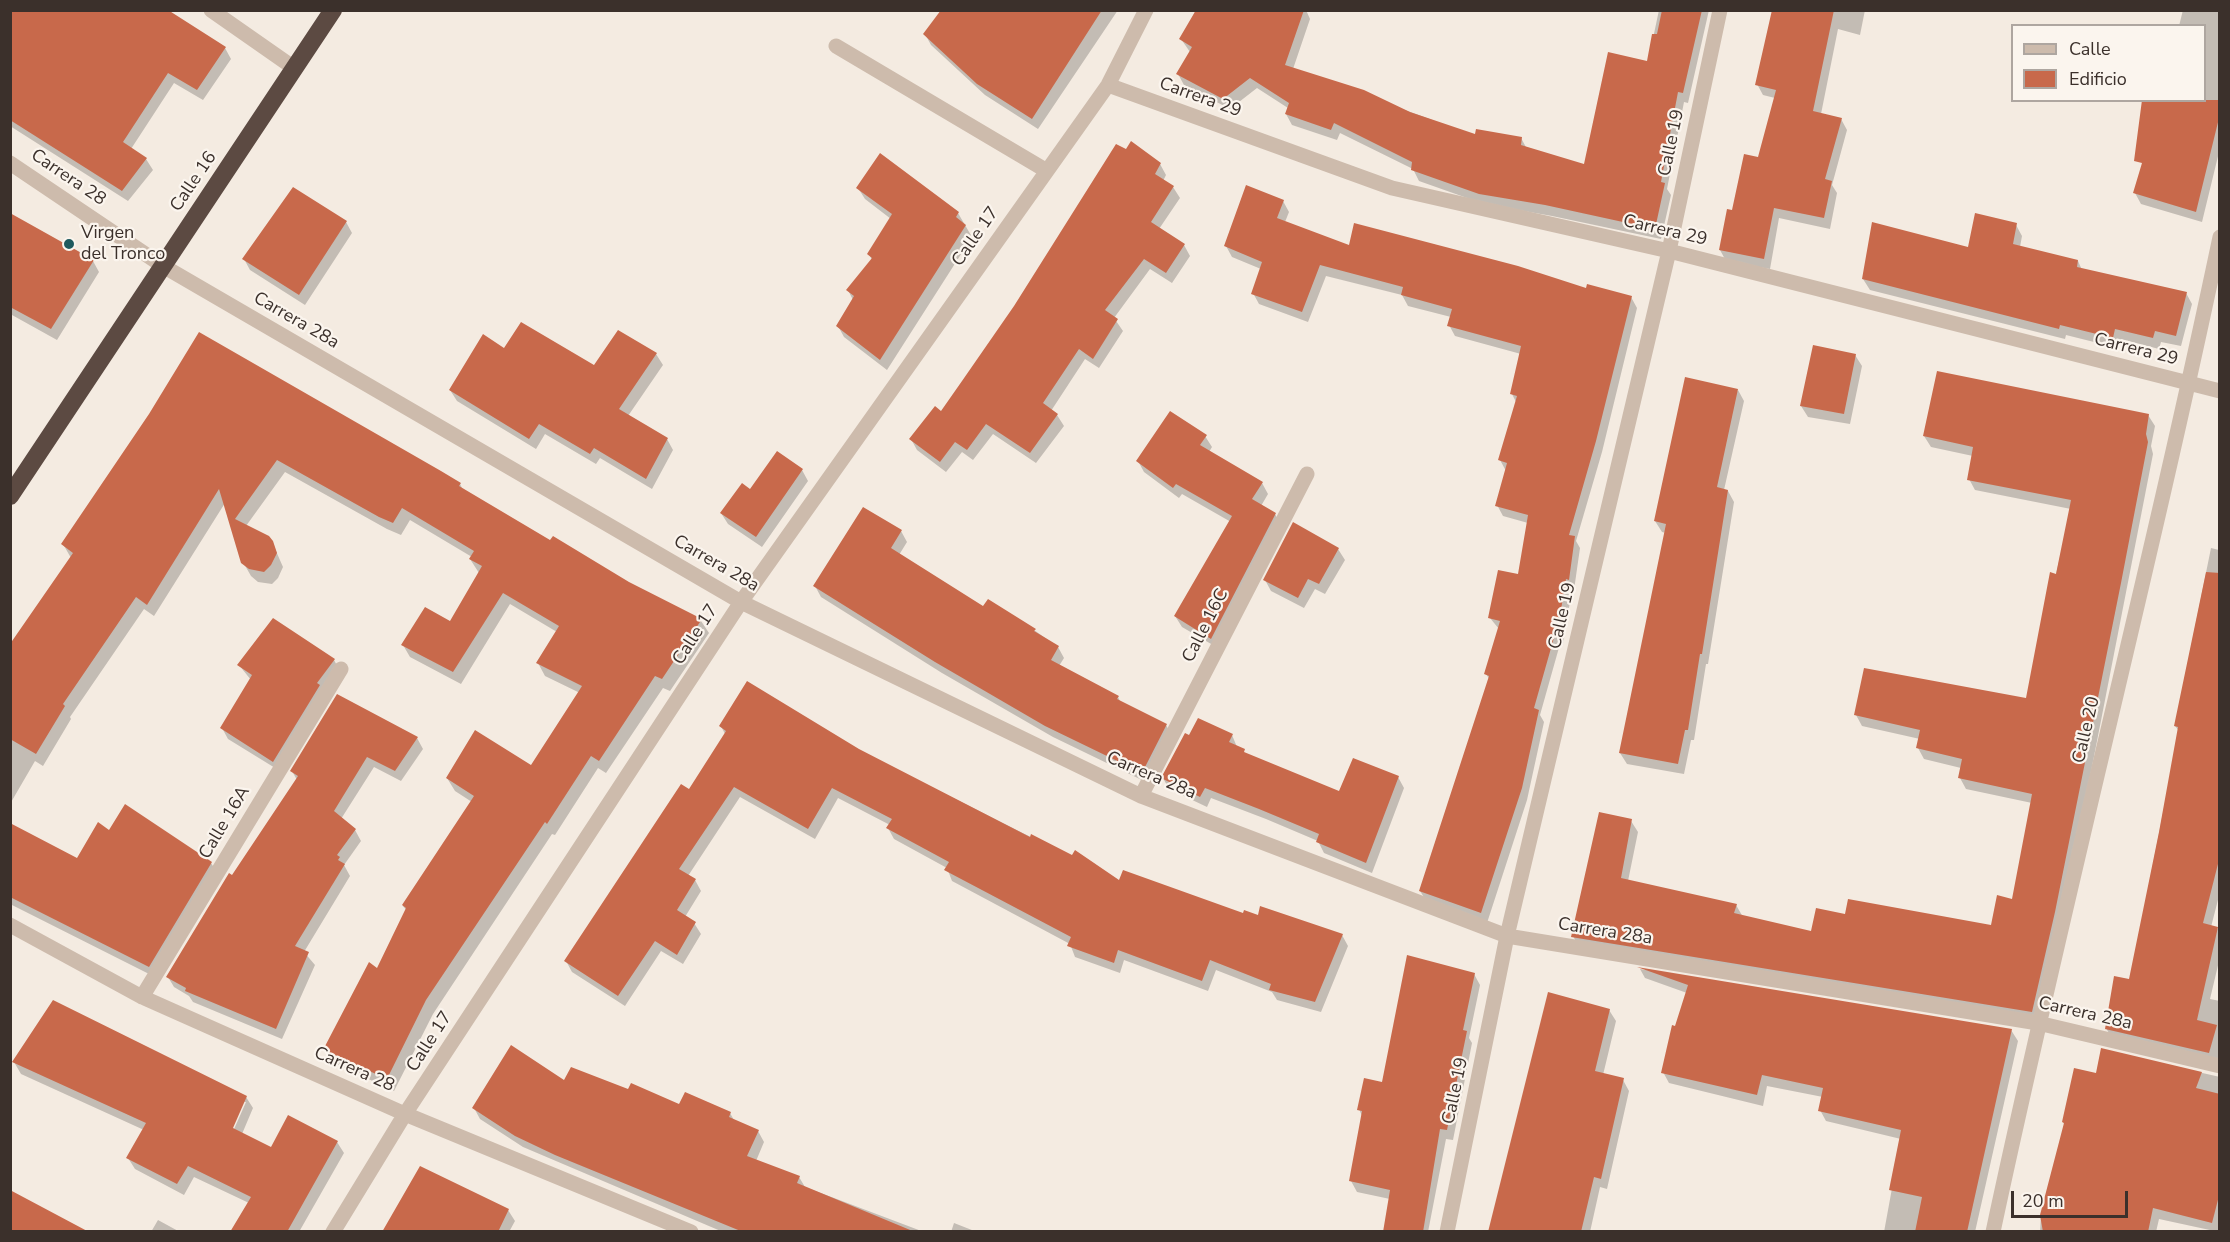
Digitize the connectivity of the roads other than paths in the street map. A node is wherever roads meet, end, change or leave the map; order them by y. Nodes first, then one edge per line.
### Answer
1 (211, 10) edge
2 (333, 10) edge
3 (1146, 10) edge
4 (1720, 10) edge
5 (836, 46) dead end
6 (294, 68) junction
7 (1108, 85) junction
8 (10, 163) edge
9 (1047, 171) junction
10 (2220, 237) edge
11 (1669, 251) junction
12 (163, 266) junction
13 (2189, 383) junction
14 (2220, 391) edge
15 (1307, 474) dead end
16 (10, 496) edge
17 (741, 602) junction
18 (341, 669) dead end
19 (1141, 796) junction
20 (10, 925) edge
21 (1507, 936) junction
22 (142, 997) junction
23 (2038, 1023) junction
24 (2220, 1066) edge
25 (405, 1114) junction
26 (333, 1232) edge
27 (691, 1232) edge
28 (1447, 1232) edge
29 (1993, 1232) edge

1 - 6 street
2 - 6 highway, Calle 16
3 - 7 street, Calle 17
4 - 11 street, Calle 19
5 - 9 street
6 - 12 highway, Calle 16
7 - 9 street, Calle 17
7 - 11 street, Carrera 29
8 - 12 street, Carrera 28
9 - 17 street, Calle 17
10 - 13 street, Calle 20
11 - 13 street, Carrera 29
11 - 21 street, Calle 19
12 - 16 highway, Calle 16
12 - 17 street, Carrera 28a
13 - 14 street, Carrera 29
13 - 23 street, Calle 20
15 - 19 street, Calle 16C
17 - 19 street, Carrera 28a
17 - 25 street, Calle 17
18 - 22 street, Calle 16A
19 - 21 street, Carrera 28a
20 - 22 street, Carrera 28
21 - 23 street, Carrera 28a
21 - 28 street, Calle 19
22 - 25 street, Carrera 28
23 - 24 street, Carrera 28a
23 - 29 street, Calle 20
25 - 26 street, Calle 17
25 - 27 street, Carrera 28

